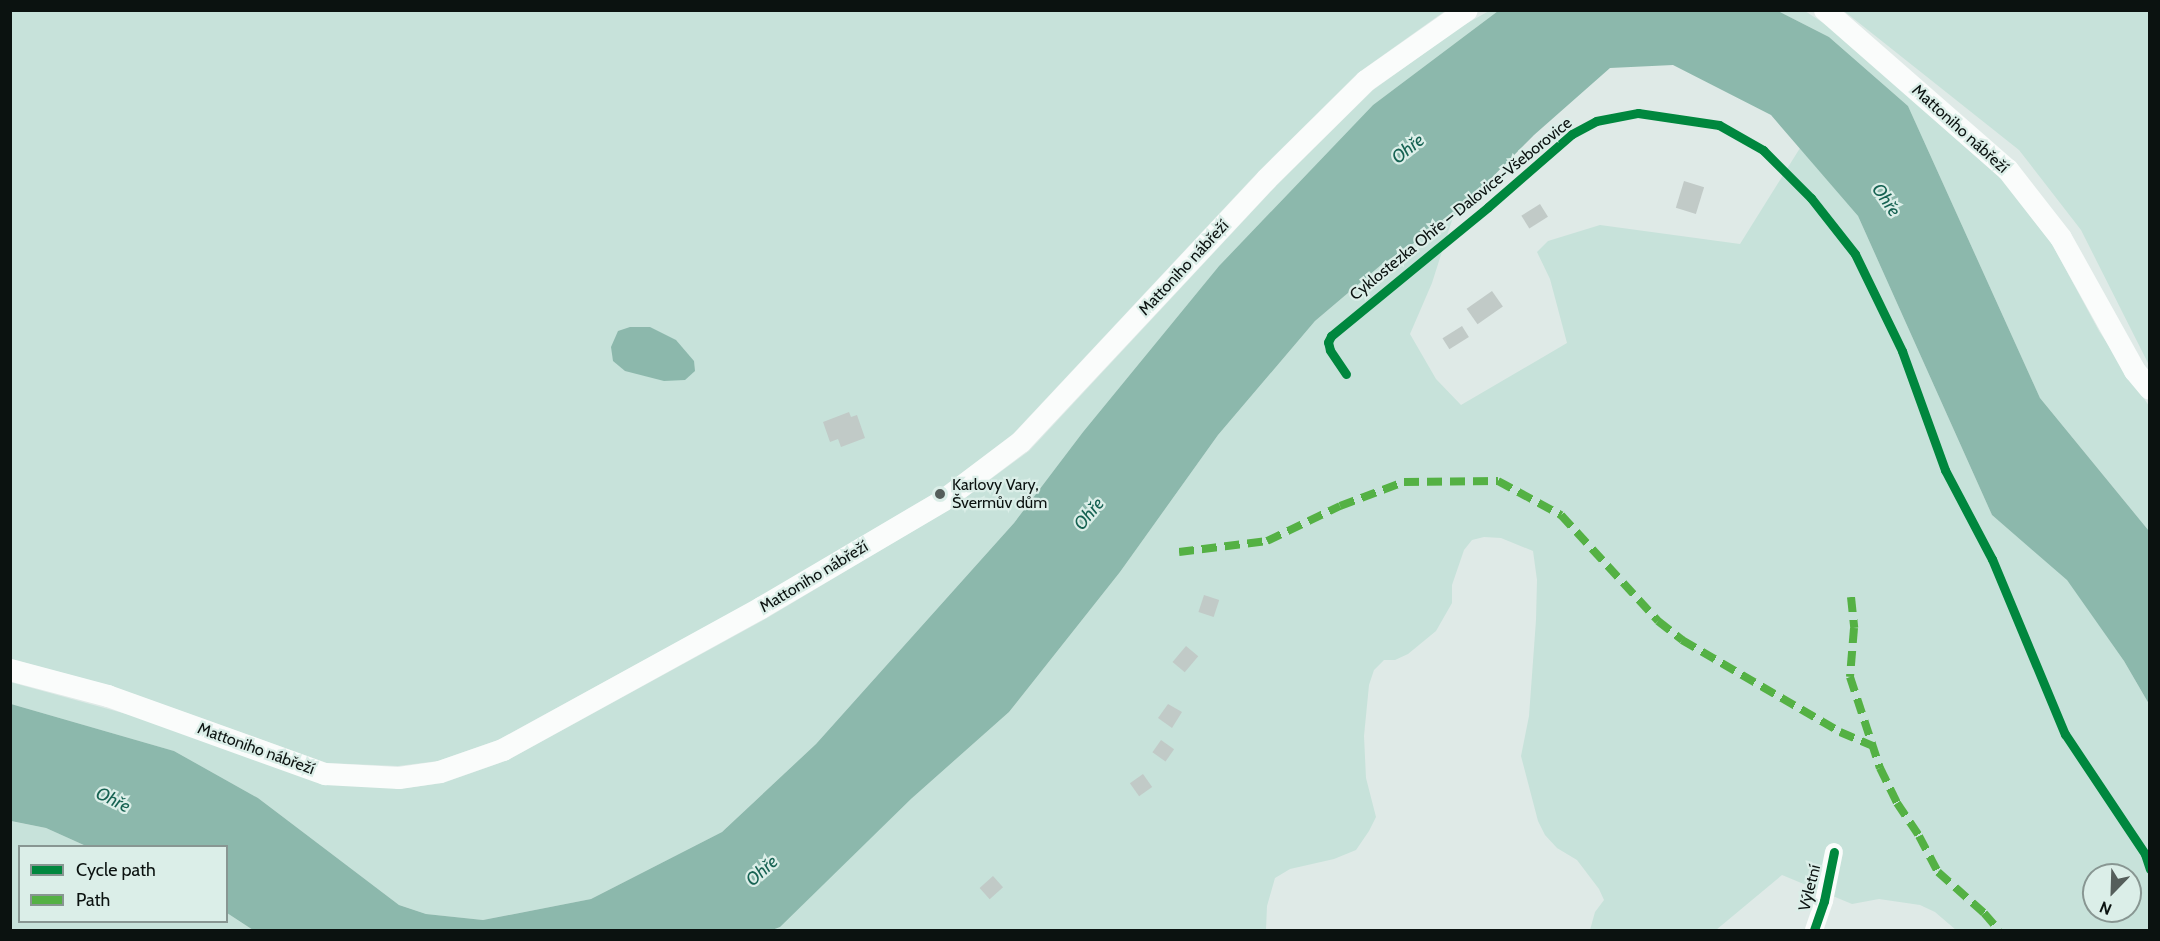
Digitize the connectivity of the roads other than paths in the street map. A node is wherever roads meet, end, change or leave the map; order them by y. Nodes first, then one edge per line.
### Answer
1 (1467, 10) edge
2 (1825, 10) edge
3 (2150, 389) edge
4 (10, 670) edge
5 (1834, 852) dead end
6 (1814, 930) edge

1 - 4 main road, Mattoniho nábřeží
2 - 3 main road, Mattoniho nábřeží
5 - 6 street, Výletní

